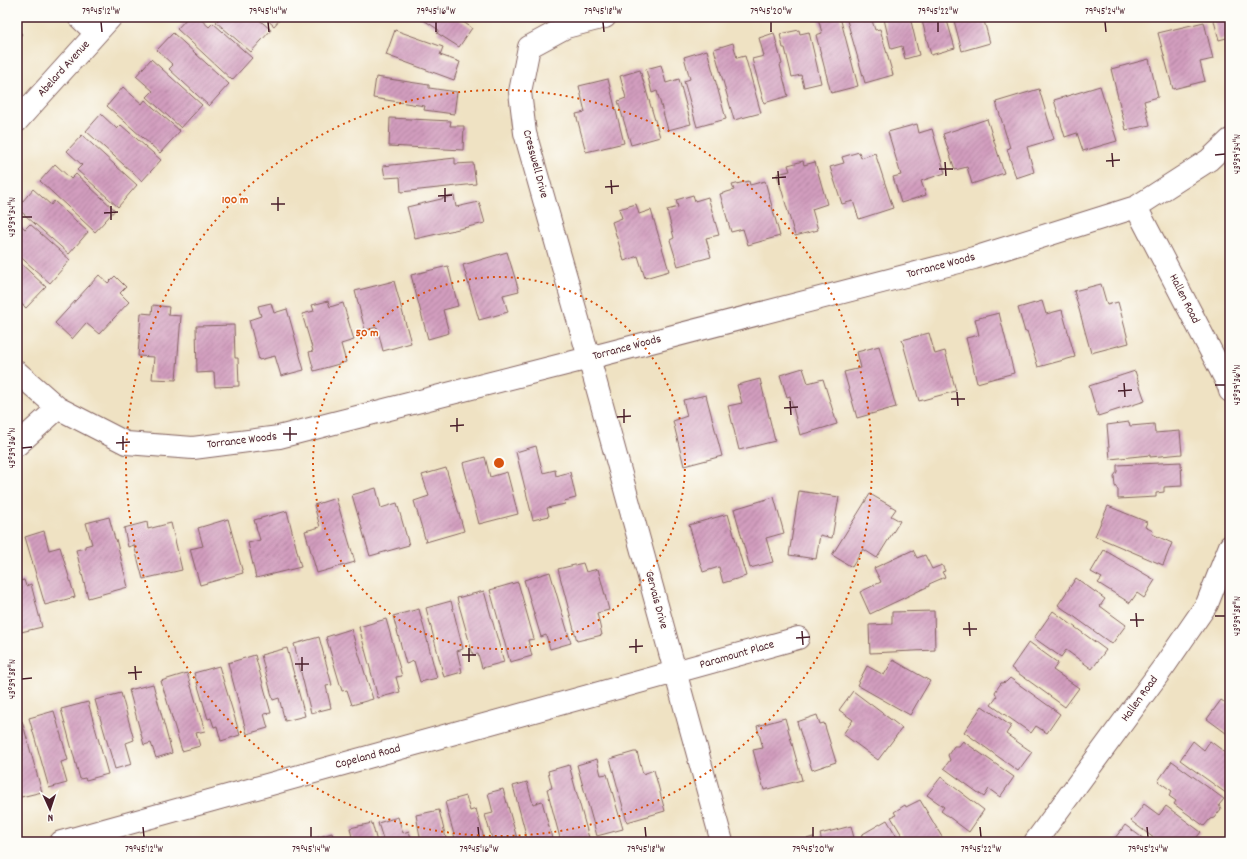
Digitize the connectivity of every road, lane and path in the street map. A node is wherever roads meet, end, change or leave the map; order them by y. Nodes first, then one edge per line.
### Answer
1 (79, 17) edge
2 (111, 17) edge
3 (605, 17) edge
4 (96, 33) junction
5 (17, 121) edge
6 (1230, 140) edge
7 (1136, 207) junction
8 (590, 358) junction
9 (17, 372) edge
10 (1230, 391) edge
11 (58, 408) junction
12 (17, 445) edge
13 (1230, 546) edge
14 (798, 638) dead end
15 (676, 672) junction
16 (61, 842) edge
17 (722, 842) edge
18 (1035, 842) edge

1 - 4 street
2 - 4 street, Abelard Avenue
3 - 8 street, Cresswell Drive
4 - 5 street, Abelard Avenue
6 - 7 street, Torrance Woods
7 - 8 street, Torrance Woods
7 - 10 street, Hallen Road
8 - 11 street, Torrance Woods
8 - 15 street, Gervais Drive
9 - 11 street, Torrance Woods
11 - 12 street
13 - 18 street, Hallen Road
14 - 15 street, Paramount Place
15 - 16 street, Copeland Road
15 - 17 street, Gervais Drive

